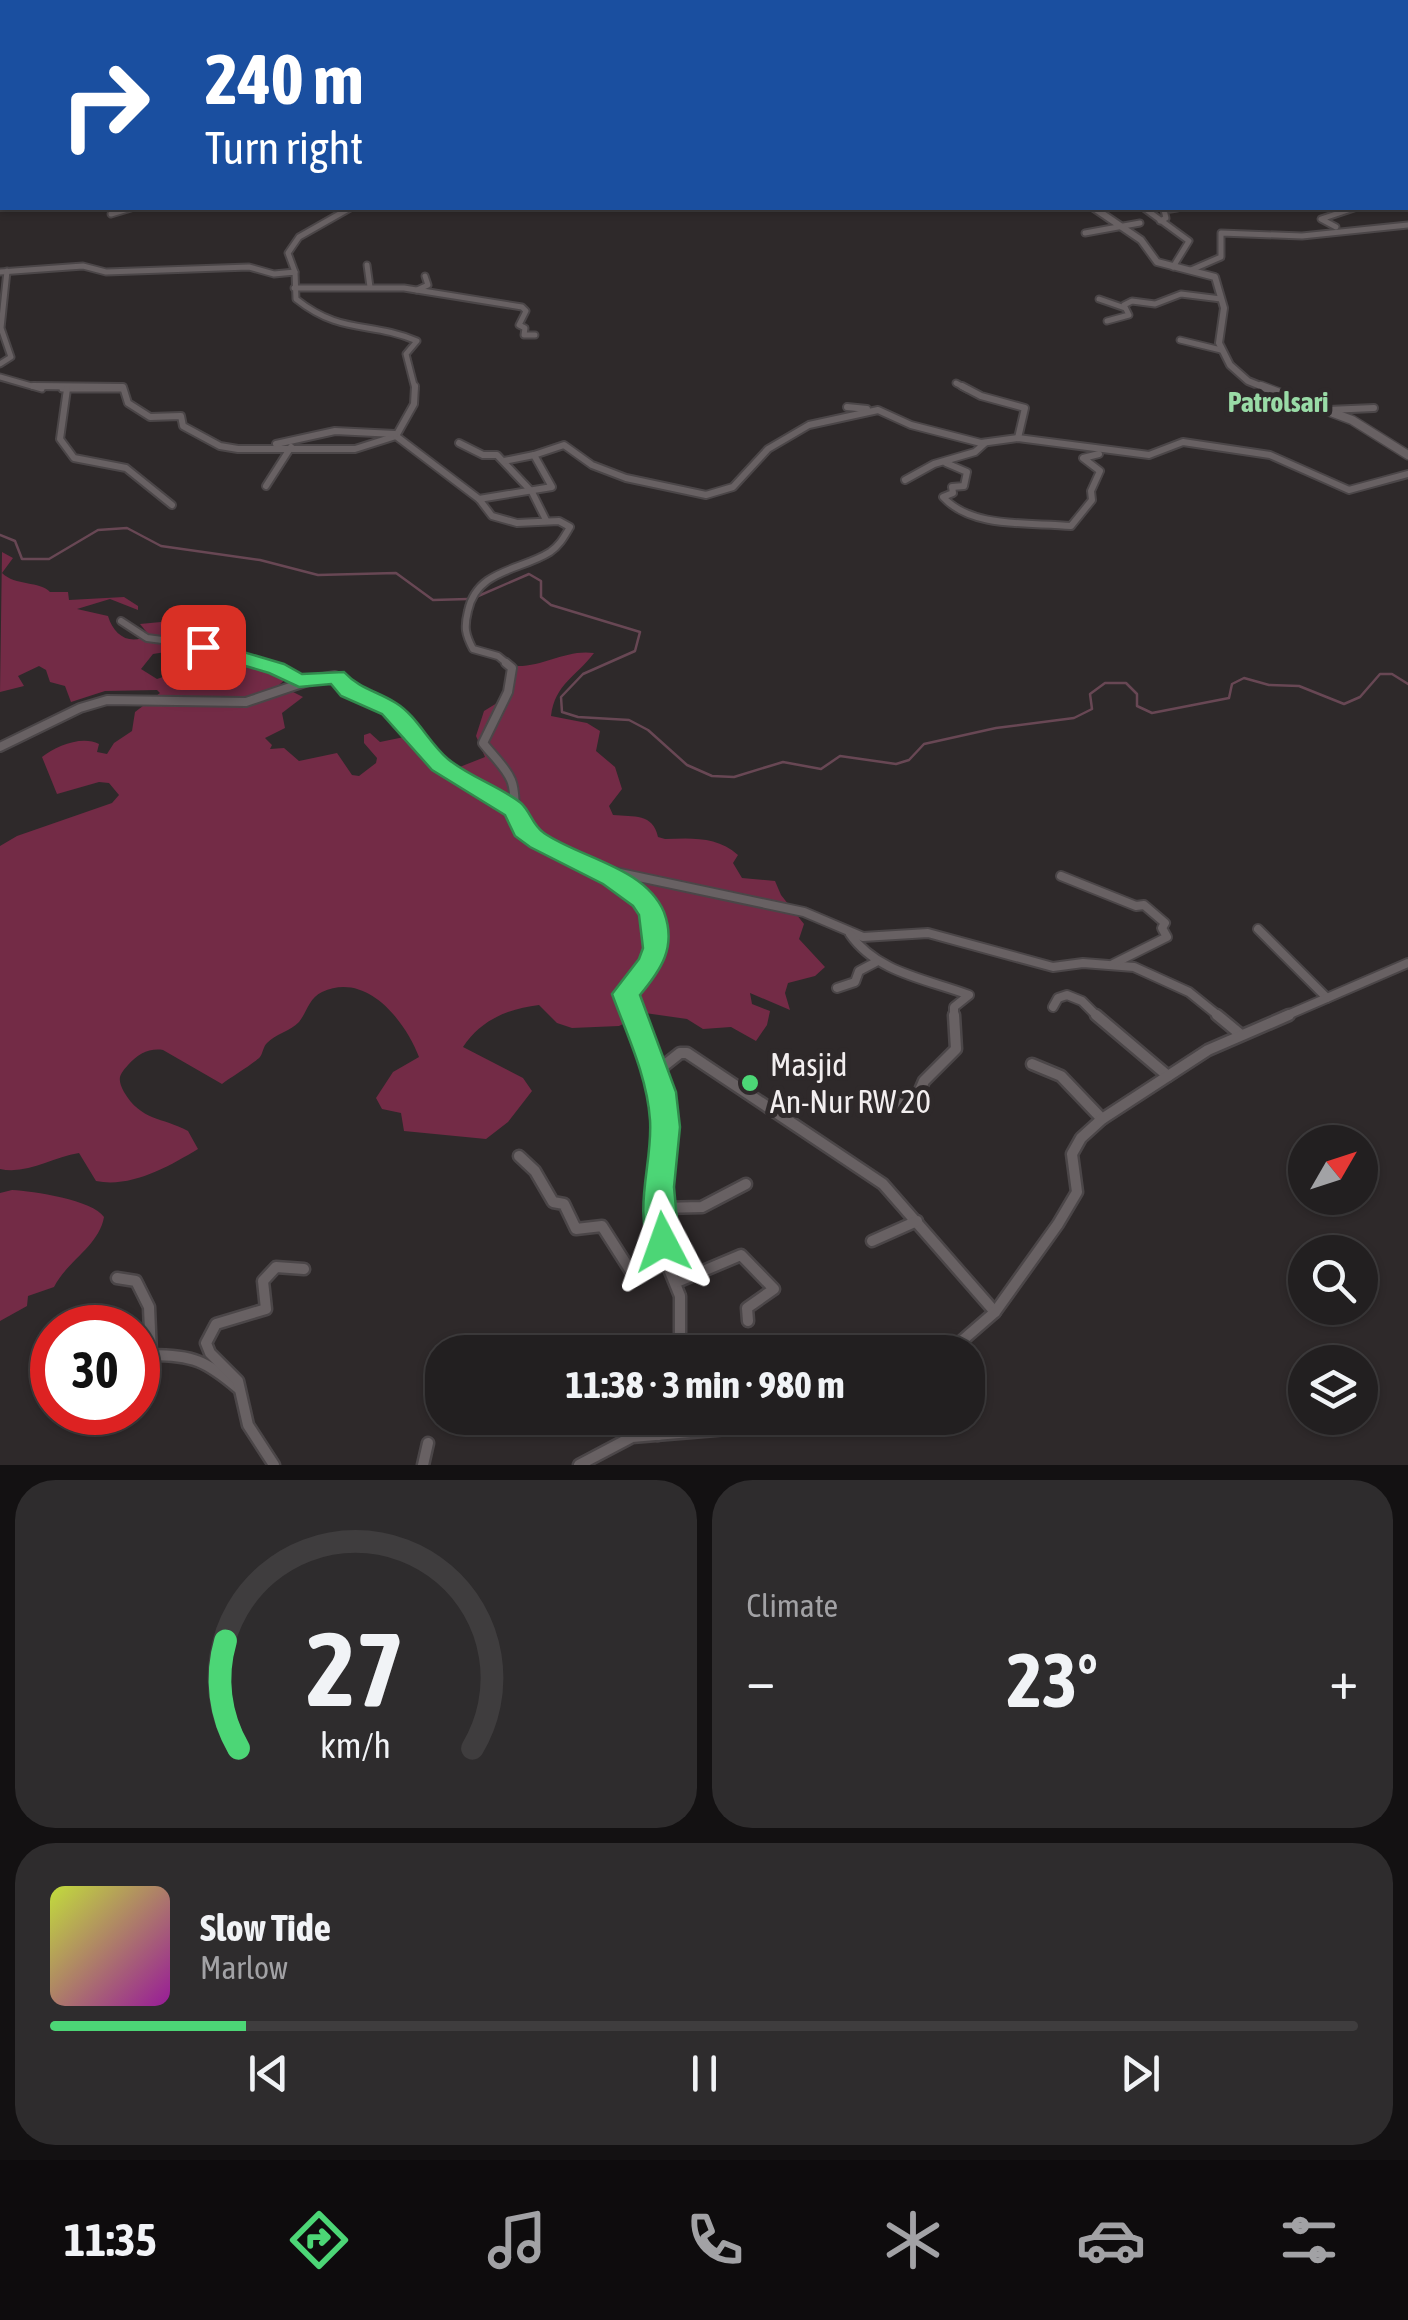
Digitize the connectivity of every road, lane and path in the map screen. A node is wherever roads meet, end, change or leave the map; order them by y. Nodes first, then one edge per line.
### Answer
1 (124, 210) edge
2 (346, 210) edge
3 (1097, 210) edge
4 (1146, 210) edge
5 (1164, 210) edge
6 (1342, 210) edge
7 (111, 214) dead end
8 (1160, 222) junction
9 (1140, 223) dead end
10 (1408, 225) edge
11 (1118, 226) junction
12 (1340, 229) junction
13 (1086, 233) dead end
14 (367, 265) dead end
15 (1174, 267) junction
16 (1191, 270) junction
17 (3, 272) edge
18 (295, 272) junction
19 (425, 276) dead end
20 (370, 287) junction
21 (294, 288) junction
22 (417, 290) junction
23 (1220, 294) junction
24 (1098, 300) dead end
25 (1126, 308) junction
26 (1107, 321) dead end
27 (535, 336) dead end
28 (1180, 340) dead end
29 (1221, 350) junction
30 (0, 364) edge
31 (0, 377) edge
32 (956, 384) dead end
33 (67, 389) junction
34 (1302, 401) junction
35 (1249, 404) dead end
36 (847, 406) dead end
37 (1374, 408) dead end
38 (1328, 410) junction
39 (873, 412) junction
40 (396, 435) junction
41 (1018, 438) junction
42 (459, 443) dead end
43 (985, 443) junction
44 (267, 447) junction
45 (291, 448) junction
46 (1108, 452) junction
47 (534, 455) junction
48 (1408, 455) edge
49 (504, 461) junction
50 (946, 464) junction
51 (1408, 474) edge
52 (905, 480) dead end
53 (266, 486) dead end
54 (528, 489) junction
55 (479, 499) junction
56 (172, 505) dead end
57 (546, 520) junction
58 (122, 621) dead end
59 (299, 681) junction
60 (0, 747) edge
61 (515, 810) junction
62 (594, 868) junction
63 (1061, 876) dead end
64 (1258, 930) dead end
65 (850, 934) junction
66 (876, 962) junction
67 (1408, 963) edge
68 (1113, 964) junction
69 (838, 988) dead end
70 (979, 988) dead end
71 (969, 995) junction
72 (1328, 998) junction
73 (1053, 1007) dead end
74 (1240, 1034) junction
75 (1032, 1064) dead end
76 (656, 1072) junction
77 (1168, 1076) junction
78 (888, 1107) dead end
79 (1102, 1119) junction
80 (519, 1156) dead end
81 (746, 1184) dead end
82 (662, 1208) junction
83 (917, 1221) junction
84 (872, 1241) dead end
85 (668, 1264) junction
86 (304, 1269) dead end
87 (118, 1278) dead end
88 (677, 1282) junction
89 (995, 1312) junction
90 (748, 1321) dead end
91 (679, 1335) edge
92 (969, 1335) edge
93 (240, 1390) junction
94 (658, 1435) edge
95 (428, 1444) dead end
96 (274, 1465) edge
97 (424, 1465) edge
98 (579, 1465) edge

1 - 7 street
2 - 18 street
3 - 11 street
4 - 8 street
5 - 8 street
6 - 12 street
8 - 15 street
9 - 11 street
10 - 12 street
11 - 13 street
11 - 15 street
12 - 16 street
14 - 20 street
15 - 16 street
16 - 23 street
17 - 18 street
17 - 30 street
18 - 21 street
19 - 22 street
20 - 21 street
20 - 22 street
21 - 40 street
22 - 27 street
23 - 25 street
23 - 29 street
24 - 25 street
25 - 26 street
28 - 29 street
29 - 34 street
31 - 33 street
32 - 41 street
33 - 44 street
33 - 56 street
34 - 35 street
34 - 38 street
36 - 39 street
37 - 38 street
38 - 48 street
39 - 43 street
39 - 47 street
40 - 44 street
40 - 45 street
40 - 55 street
41 - 43 street
41 - 46 street
42 - 49 street
43 - 50 street
44 - 45 street
45 - 53 street
46 - 50 street
46 - 51 street
47 - 49 street
47 - 54 street
49 - 54 street
50 - 52 street
54 - 55 street
54 - 57 street
55 - 57 street
57 - 61 street
58 - 59 street
59 - 60 street
59 - 61 street
61 - 62 street
62 - 65 street
62 - 76 street
63 - 68 street
64 - 72 street
65 - 66 street
65 - 68 street
66 - 69 street
66 - 71 street
67 - 72 street
68 - 74 street
70 - 71 street
71 - 78 street
72 - 74 street
73 - 77 street
74 - 77 street
75 - 79 street
76 - 82 street
76 - 83 street
77 - 79 street
79 - 89 street
80 - 85 street
81 - 82 street
82 - 85 street
83 - 84 street
83 - 89 street
85 - 88 street
86 - 93 street
87 - 93 street
88 - 90 street
88 - 91 street
89 - 92 street
93 - 96 street
94 - 98 street
95 - 97 street

